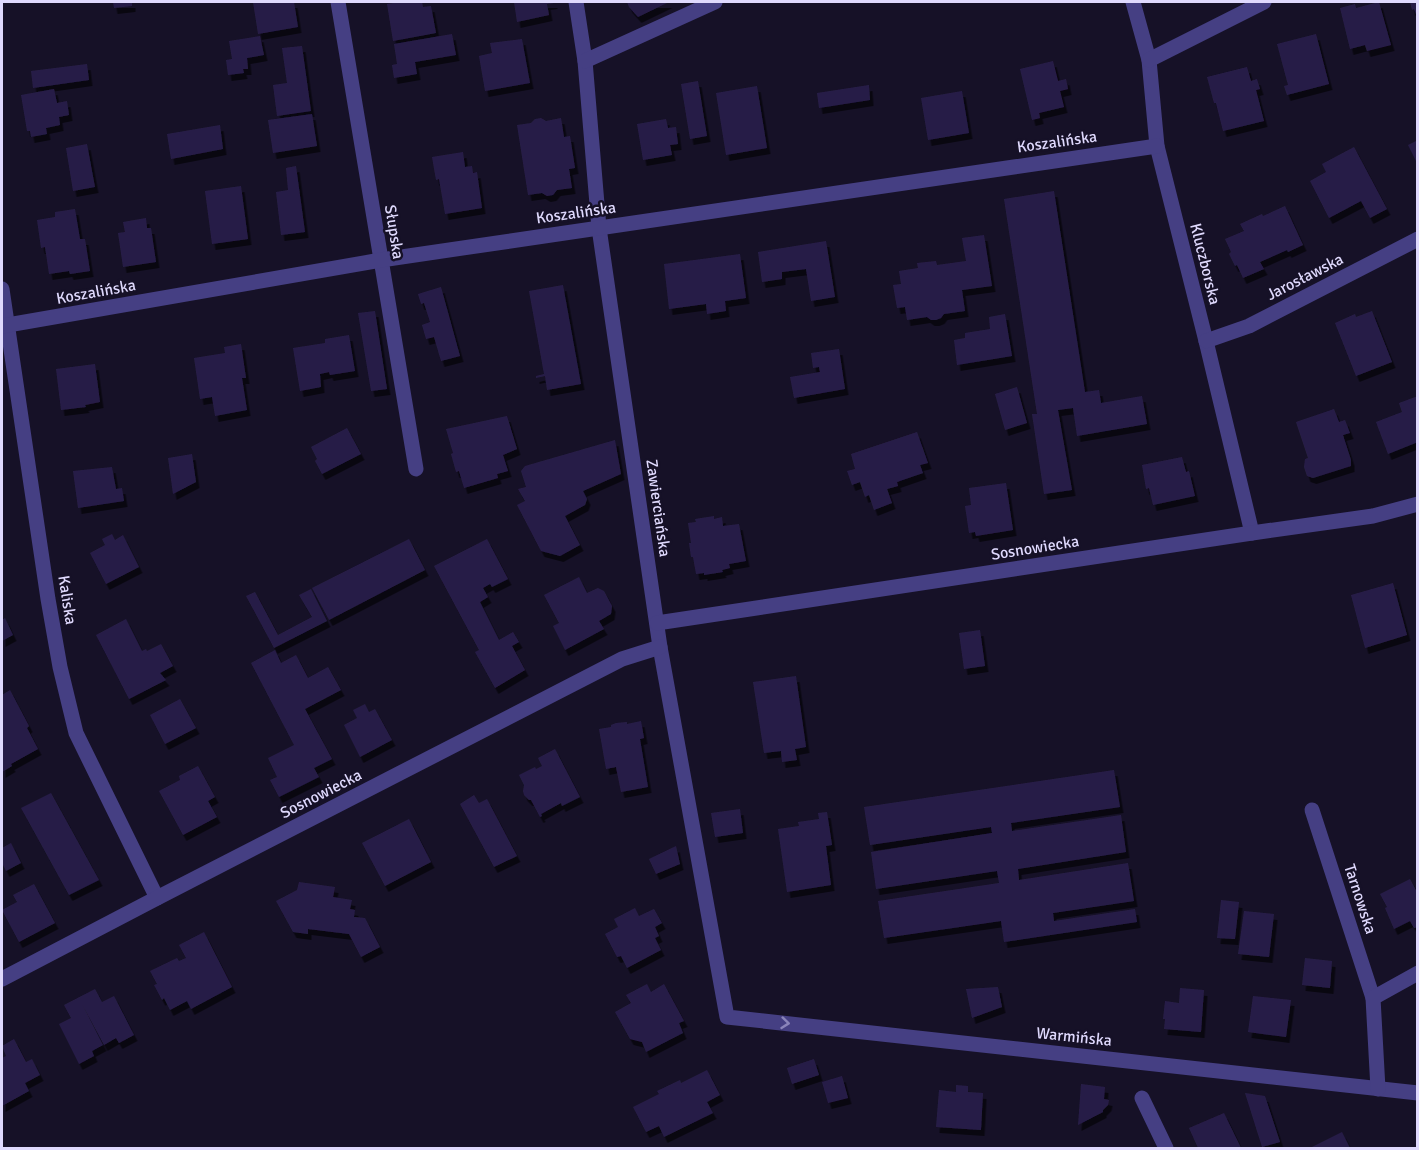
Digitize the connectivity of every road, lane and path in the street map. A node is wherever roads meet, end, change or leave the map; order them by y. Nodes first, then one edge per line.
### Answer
1 (338, 2) edge
2 (576, 2) edge
3 (716, 2) edge
4 (1133, 2) edge
5 (1264, 2) edge
6 (1149, 60) junction
7 (585, 61) junction
8 (1157, 146) junction
9 (599, 228) junction
10 (1418, 239) edge
11 (381, 260) junction
12 (2, 289) edge
13 (4, 326) edge
14 (1206, 341) junction
15 (417, 469) dead end
16 (1418, 504) edge
17 (1252, 533) junction
18 (657, 624) junction
19 (660, 647) junction
20 (1312, 810) dead end
21 (157, 898) junction
22 (1418, 973) edge
23 (2, 979) edge
24 (1373, 998) junction
25 (727, 1017) joint
26 (1378, 1089) junction
27 (1418, 1093) edge
28 (1142, 1098) dead end
29 (1166, 1149) edge

1 - 11 street, Słupska
2 - 7 street, Zawierciańska
3 - 7 street
4 - 6 street, Kluczborska
5 - 6 street
6 - 8 street, Kluczborska
7 - 9 street, Zawierciańska
8 - 9 street, Koszalińska
8 - 14 street, Kluczborska
9 - 11 street, Koszalińska
9 - 18 street, Zawierciańska
10 - 14 street, Jarosławska
11 - 13 street, Koszalińska
11 - 15 street, Słupska
12 - 13 street, Kaliska
13 - 21 street, Kaliska
14 - 17 street, Kluczborska
16 - 17 street, Sosnowiecka
17 - 18 street, Sosnowiecka
18 - 19 street, Zawierciańska
19 - 21 street, Sosnowiecka
19 - 25 street, Zawierciańska
20 - 24 street, Tarnowska
21 - 23 street, Sosnowiecka
22 - 24 street
24 - 26 street, Tarnowska
25 -> 26 street, Warmińska
26 - 27 street, Warmińska
28 - 29 street

